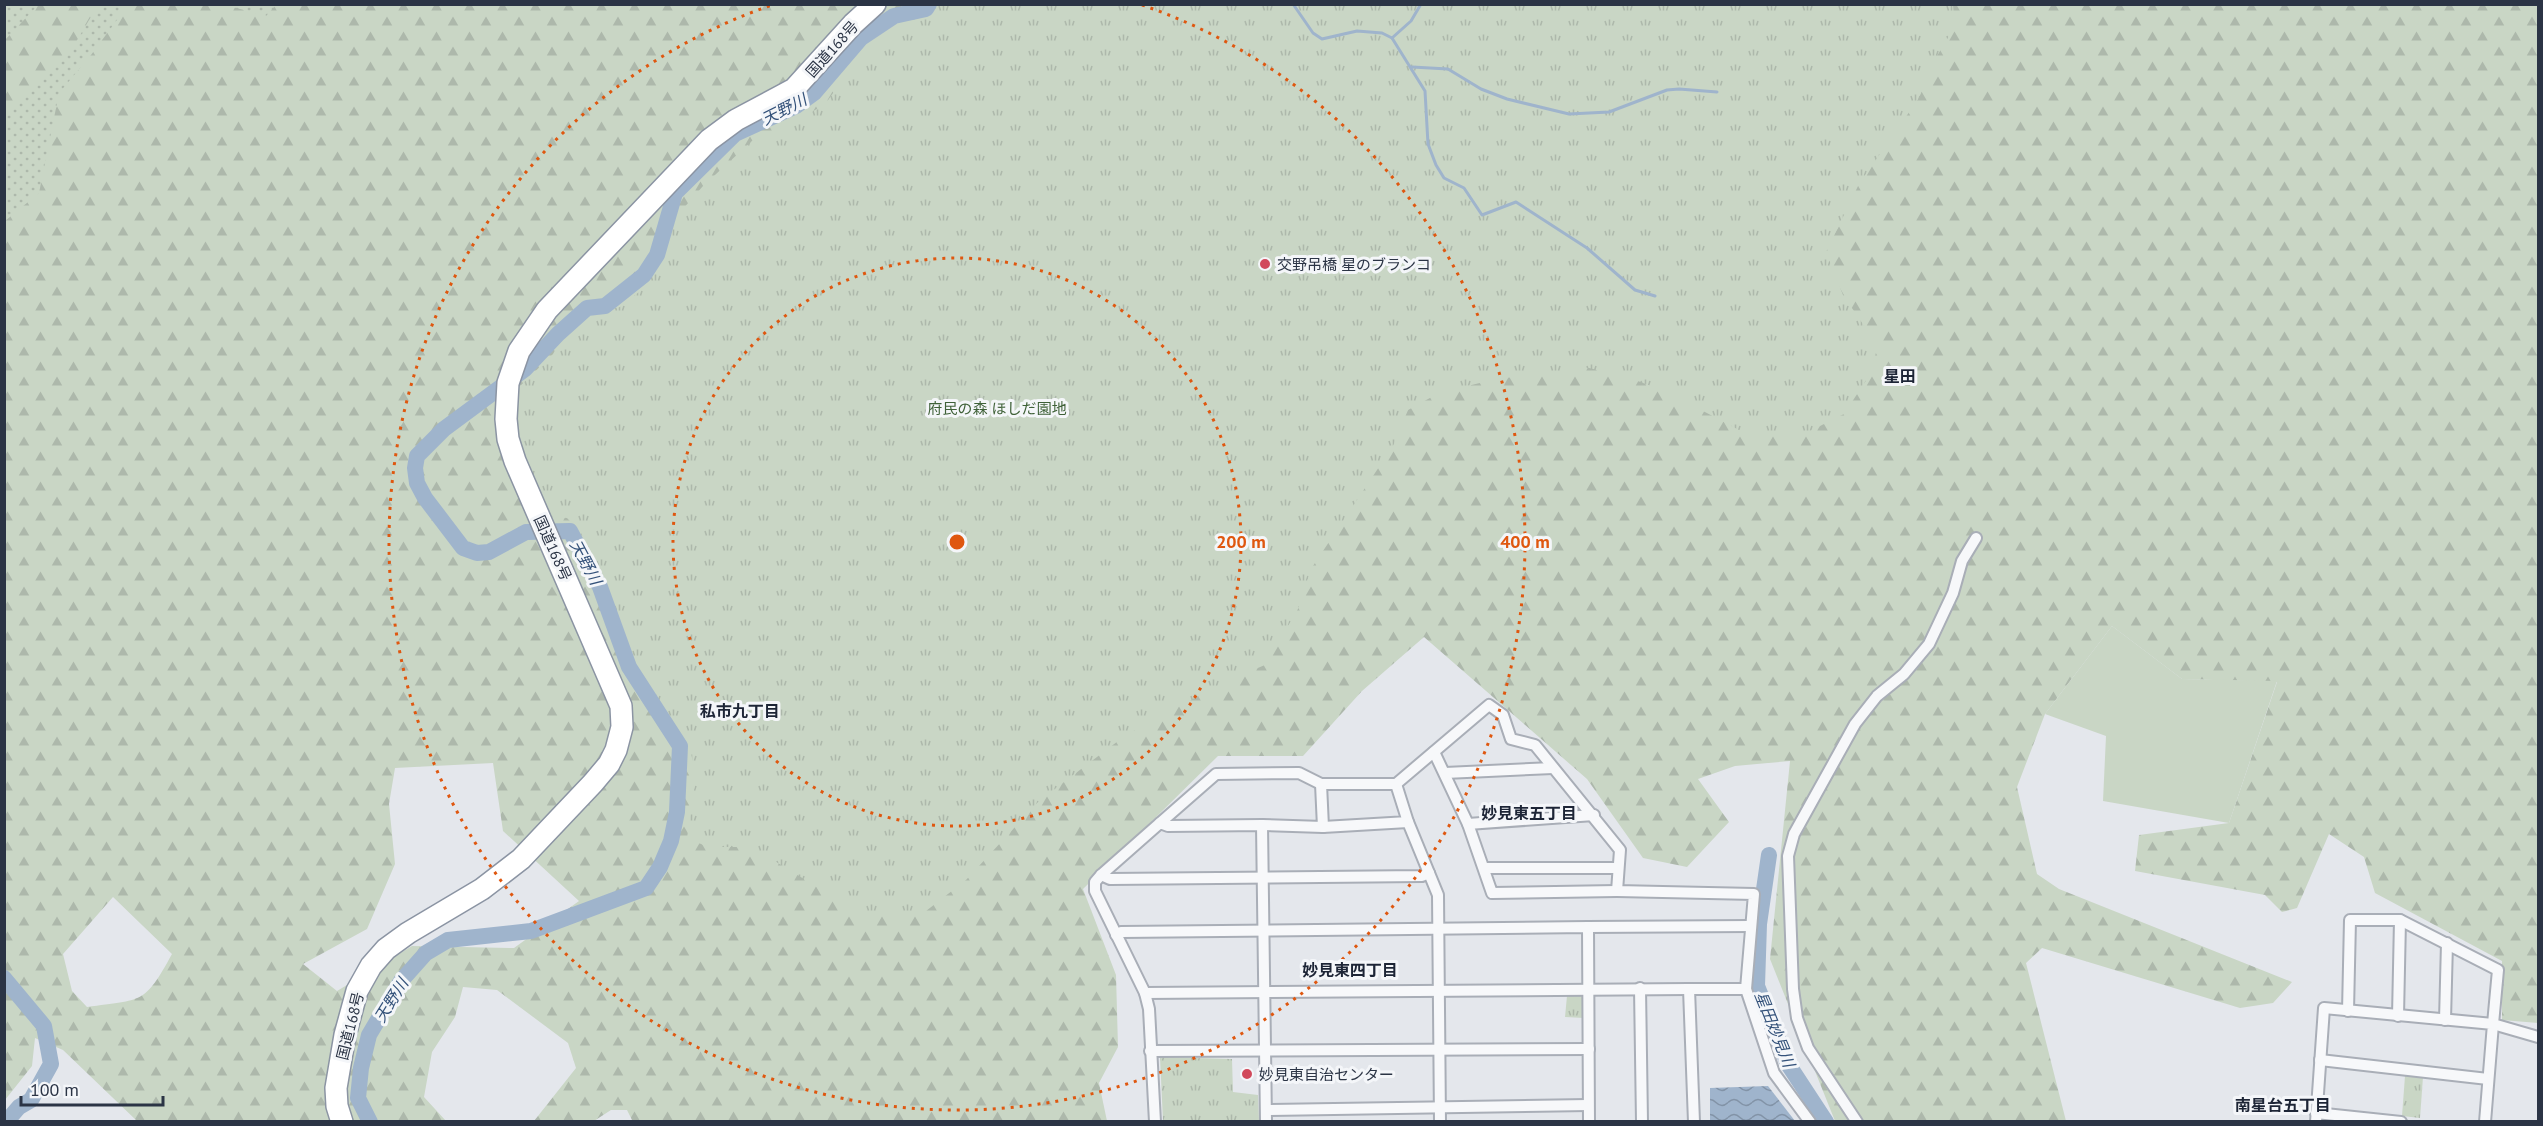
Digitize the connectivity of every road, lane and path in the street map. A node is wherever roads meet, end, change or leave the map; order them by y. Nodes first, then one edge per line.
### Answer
1 (875, 4) edge
2 (1976, 538) dead end
3 (1434, 752) junction
4 (1552, 768) junction
5 (1445, 773) junction
6 (1321, 783) junction
7 (1396, 784) junction
8 (1594, 814) junction
9 (1408, 822) junction
10 (1160, 823) junction
11 (1468, 824) junction
12 (1262, 825) junction
13 (1323, 827) junction
14 (1485, 868) junction
15 (1618, 868) junction
16 (1429, 873) junction
17 (1101, 874) junction
18 (1263, 877) junction
19 (1617, 891) junction
20 (2400, 920) junction
21 (1751, 926) junction
22 (1588, 927) junction
23 (1439, 929) junction
24 (1264, 930) junction
25 (1116, 935) junction
26 (2447, 943) junction
27 (1590, 988) junction
28 (1640, 988) junction
29 (1689, 989) junction
30 (1746, 989) junction
31 (1265, 991) junction
32 (1440, 991) junction
33 (1145, 993) junction
34 (2348, 1011) junction
35 (2398, 1016) junction
36 (2445, 1020) junction
37 (2493, 1024) junction
38 (2538, 1037) edge
39 (1438, 1048) junction
40 (1588, 1049) junction
41 (1150, 1050) junction
42 (1265, 1051) junction
43 (2320, 1060) junction
44 (2488, 1079) junction
45 (1588, 1105) junction
46 (1440, 1107) junction
47 (1266, 1110) junction
48 (2316, 1117) edge
49 (342, 1122) edge
50 (1155, 1122) edge
51 (1266, 1122) edge
52 (1440, 1122) edge
53 (1589, 1122) edge
54 (1642, 1122) edge
55 (1694, 1122) edge
56 (1810, 1122) edge
57 (1857, 1122) edge
58 (2401, 1122) edge
59 (2485, 1122) edge

1 - 49 highway, 国道168号
2 - 57 street
3 - 4 street
3 - 5 street
3 - 7 street
4 - 5 street
4 - 8 street
5 - 11 street
6 - 7 street
6 - 10 street
6 - 13 street
7 - 9 street
8 - 11 street
8 - 15 street
9 - 13 street
9 - 16 street
10 - 12 street
10 - 17 street
11 - 14 street
12 - 13 street
12 - 18 street
14 - 15 street
14 - 19 street
15 - 19 street
16 - 18 street
16 - 23 street
17 - 18 street
17 - 25 street
18 - 24 street
19 - 21 street
20 - 26 street
20 - 34 street
20 - 35 street
21 - 22 street
21 - 30 street
22 - 23 street
22 - 27 street
23 - 24 street
23 - 32 street
24 - 25 street
24 - 31 street
25 - 33 street
26 - 36 street
26 - 37 street
27 - 28 street
27 - 32 street
27 - 40 street
28 - 29 street
28 - 54 street
29 - 30 street
29 - 55 street
30 - 56 street
31 - 32 street
31 - 33 street
31 - 42 street
32 - 39 street
33 - 41 street
34 - 35 street
34 - 43 street
35 - 36 street
36 - 37 street
37 - 38 street
37 - 44 street
39 - 40 street
39 - 42 street
39 - 46 street
40 - 45 street
41 - 42 street
41 - 50 street
42 - 47 street
43 - 44 street
43 - 48 street
44 - 59 street
45 - 46 street
45 - 53 street
46 - 47 street
46 - 52 street
47 - 51 street
48 - 58 street

